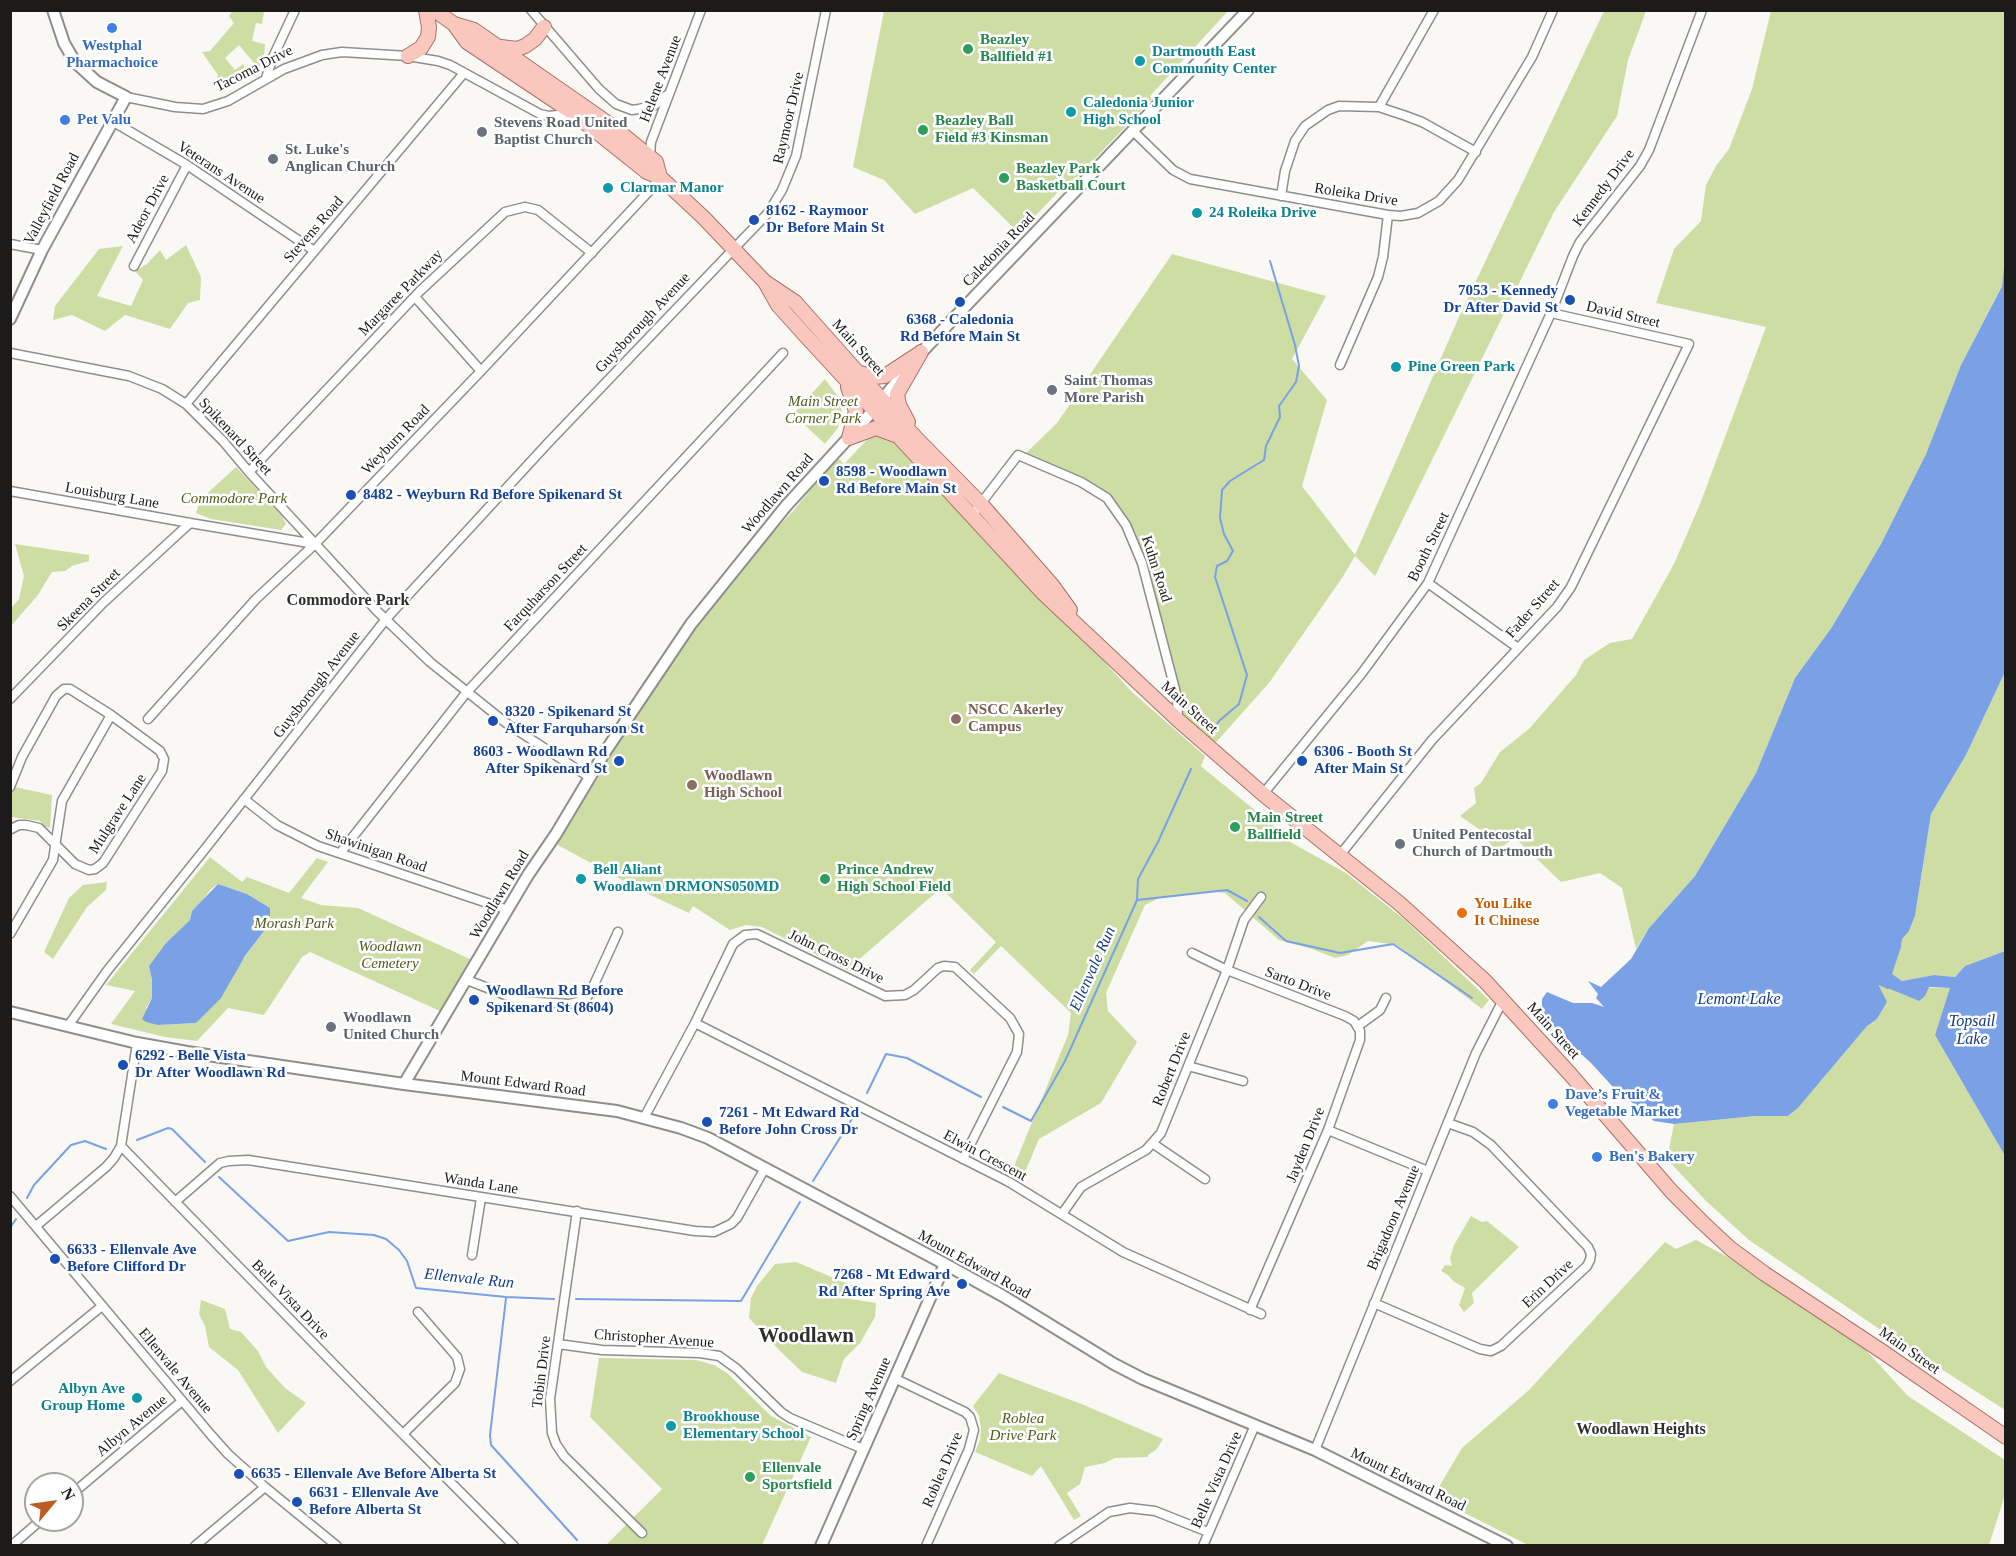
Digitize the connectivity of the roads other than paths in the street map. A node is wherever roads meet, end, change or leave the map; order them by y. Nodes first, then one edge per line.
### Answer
1 (53, 10) edge
2 (295, 10) edge
3 (426, 10) edge
4 (434, 10) edge
5 (531, 10) edge
6 (700, 10) edge
7 (826, 10) edge
8 (1248, 10) edge
9 (1434, 10) edge
10 (1553, 10) edge
11 (1702, 10) edge
12 (454, 24) junction
13 (544, 27) junction
14 (500, 47) junction
15 (408, 56) junction
16 (464, 73) junction
17 (266, 78) junction
18 (667, 96) junction
19 (126, 97) junction
20 (1379, 107) junction
21 (573, 113) junction
22 (112, 121) junction
23 (1134, 132) junction
24 (1476, 152) junction
25 (650, 158) junction
26 (187, 165) junction
27 (660, 177) junction
28 (1281, 196) junction
29 (1388, 215) junction
30 (10, 244) edge
31 (733, 248) junction
32 (42, 249) junction
33 (313, 250) junction
34 (592, 253) junction
35 (134, 266) dead end
36 (765, 282) junction
37 (415, 297) junction
38 (1551, 313) junction
39 (10, 319) edge
40 (1689, 344) joint
41 (921, 352) junction
42 (10, 353) edge
43 (783, 353) dead end
44 (1340, 364) dead end
45 (482, 371) junction
46 (860, 373) junction
47 (843, 377) junction
48 (186, 404) junction
49 (878, 405) junction
50 (900, 437) junction
51 (849, 438) junction
52 (916, 438) junction
53 (249, 472) junction
54 (10, 491) edge
55 (976, 509) junction
56 (189, 524) junction
57 (315, 544) junction
58 (1428, 583) junction
59 (386, 619) junction
60 (1518, 648) junction
61 (466, 693) junction
62 (10, 699) edge
63 (111, 715) junction
64 (148, 719) dead end
65 (1178, 720) junction
66 (589, 777) junction
67 (10, 787) edge
68 (1263, 794) junction
69 (244, 799) junction
70 (11, 829) edge
71 (56, 847) junction
72 (341, 852) junction
73 (1340, 855) junction
74 (1261, 897) dead end
75 (508, 910) junction
76 (618, 932) dead end
77 (10, 934) edge
78 (1192, 953) dead end
79 (1227, 970) junction
80 (467, 980) junction
81 (1386, 998) dead end
82 (1503, 1000) junction
83 (10, 1012) edge
84 (695, 1023) junction
85 (68, 1026) junction
86 (1358, 1026) junction
87 (136, 1043) junction
88 (1188, 1066) junction
89 (1243, 1081) dead end
90 (404, 1084) junction
91 (645, 1116) junction
92 (1448, 1123) junction
93 (1328, 1130) junction
94 (1152, 1143) junction
95 (121, 1146) junction
96 (963, 1159) junction
97 (765, 1168) junction
98 (1428, 1171) junction
99 (1205, 1179) dead end
100 (10, 1196) edge
101 (481, 1198) junction
102 (175, 1202) junction
103 (577, 1211) junction
104 (1062, 1214) junction
105 (36, 1226) junction
106 (472, 1255) dead end
107 (945, 1264) junction
108 (1374, 1303) junction
109 (102, 1306) junction
110 (1250, 1310) junction
111 (418, 1311) dead end
112 (1261, 1314) dead end
113 (558, 1344) junction
114 (894, 1378) junction
115 (10, 1381) edge
116 (182, 1401) junction
117 (1255, 1425) junction
118 (403, 1434) junction
119 (2006, 1437) edge
120 (863, 1449) junction
121 (1314, 1450) junction
122 (84, 1484) edge
123 (265, 1487) junction
124 (26, 1532) edge
125 (1208, 1532) junction
126 (642, 1533) dead end
127 (10, 1545) edge
128 (195, 1545) edge
129 (337, 1545) edge
130 (514, 1545) edge
131 (821, 1545) edge
132 (926, 1545) edge
133 (1059, 1545) edge
134 (1203, 1545) edge
135 (1504, 1545) edge

1 - 19 street, Tacoma Drive
2 - 17 street
3 - 15 main road
4 - 12 main road, Main Street
5 - 13 street
6 - 18 street, Helene Avenue
7 - 31 street, Raymoor Drive
8 - 23 street, Caledonia Road
9 - 20 street
10 - 24 street, Roleika Drive
11 - 38 street, Kennedy Drive
12 - 14 main road, Main Street
12 - 21 main road, Main Street
13 - 14 main road
13 - 18 street
14 - 25 main road, Main Street
15 - 16 street, Tacoma Drive
15 - 17 street, Tacoma Drive
16 - 21 street, Tacoma Drive
16 - 33 street, Stevens Road
17 - 19 street, Tacoma Drive
18 - 25 street, Helene Avenue
19 - 22 street, Valleyfield Road
20 - 24 street
20 - 28 street
21 - 27 main road, Main Street
22 - 26 street, Veterans Avenue
22 - 32 street, Valleyfield Road
23 - 28 street, Roleika Drive
23 - 41 street, Caledonia Road
24 - 29 street, Roleika Drive
25 - 27 main road, Main Street
26 - 33 street, Veterans Avenue
26 - 35 street, Adeor Drive
27 - 31 main road, Main Street
27 - 34 street, Weyburn Road
28 - 29 street, Roleika Drive
29 - 44 street
30 - 32 street
31 - 36 main road, Main Street
31 - 59 street, Guysborough Avenue
32 - 39 street, Valleyfield Road
33 - 48 street, Stevens Road
34 - 37 street, Margaree Parkway
34 - 45 street, Weyburn Road
36 - 46 main road, Main Street
36 - 47 main road, Main Street
37 - 45 street
37 - 53 street, Margaree Parkway
38 - 40 street, David Street
38 - 58 street, Booth Street
40 - 60 street, Fader Street
41 - 46 main road
41 - 49 street, Caledonia Road
41 - 52 main road
42 - 48 street, Spikenard Street
43 - 61 street, Farquharson Street
45 - 57 street, Weyburn Road
46 - 49 main road, Main Street
47 - 49 main road, Main Street
47 - 51 main road
48 - 53 street, Spikenard Street
49 - 50 main road, Main Street
49 - 51 street, Woodlawn Road
49 - 52 main road, Main Street
50 - 51 main road
50 - 55 main road, Main Street
51 - 66 street, Woodlawn Road
52 - 55 main road, Main Street
53 - 57 street, Spikenard Street
54 - 56 street, Louisburg Lane
55 - 65 main road, Main Street
55 - 65 street, Kuhn Road
56 - 57 street, Louisburg Lane
56 - 62 street, Skeena Street
57 - 59 street, Spikenard Street
57 - 64 street, Weyburn Road
58 - 60 street
58 - 68 street, Booth Street
59 - 61 street, Spikenard Street
59 - 69 street, Guysborough Avenue
60 - 73 street, Fader Street
61 - 66 street, Spikenard Street
61 - 72 street, Farquharson Street
63 - 67 street
63 - 71 street
63 - 71 street, Mulgrave Lane
65 - 68 main road, Main Street
66 - 75 street, Woodlawn Road
68 - 73 main road, Main Street
69 - 72 street, Shawinigan Road
69 - 85 street, Guysborough Avenue
70 - 71 street
71 - 77 street
72 - 75 street, Shawinigan Road
73 - 82 main road, Main Street
74 - 79 street, Robert Drive
75 - 80 street, Woodlawn Road
76 - 80 street
78 - 79 street, Sarto Drive
79 - 86 street, Sarto Drive
79 - 88 street, Robert Drive
80 - 90 street, Woodlawn Road
81 - 86 street
82 - 92 street, Brigadoon Avenue
82 - 119 main road, Main Street
83 - 85 street
84 - 91 street, John Cross Drive
84 - 96 street, Elwin Crescent
84 - 96 street, John Cross Drive
85 - 87 street
86 - 93 street, Jayden Drive
87 - 90 street
87 - 95 street
88 - 89 street
88 - 94 street, Robert Drive
90 - 91 street, Mount Edward Road
91 - 97 street, Mount Edward Road
92 - 98 street, Brigadoon Avenue
92 - 108 street, Erin Drive
93 - 98 street
93 - 110 street, Jayden Drive
94 - 99 street
94 - 104 street, Robert Drive
95 - 102 street, Belle Vista Drive
95 - 105 street
96 - 104 street, Elwin Crescent
97 - 103 street, Wanda Lane
97 - 107 street, Mount Edward Road
98 - 108 street, Brigadoon Avenue
100 - 105 street, Ellenvale Avenue
101 - 102 street, Wanda Lane
101 - 103 street, Wanda Lane
101 - 106 street
102 - 118 street, Belle Vista Drive
103 - 113 street, Tobin Drive
104 - 110 street, Elwin Crescent
105 - 109 street, Ellenvale Avenue
107 - 114 street, Spring Avenue
107 - 117 street, Mount Edward Road
108 - 121 street, Brigadoon Avenue
109 - 115 street
109 - 116 street, Ellenvale Avenue
110 - 112 street, Elwin Crescent
111 - 118 street
113 - 120 street, Christopher Avenue
113 - 126 street, Tobin Drive
114 - 120 street, Spring Avenue
114 - 132 street, Roblea Drive
116 - 122 street, Albyn Avenue
116 - 123 street, Ellenvale Avenue
117 - 121 street, Mount Edward Road
117 - 125 street, Belle Vista Drive
118 - 130 street, Belle Vista Drive
120 - 131 street, Spring Avenue
121 - 135 street, Mount Edward Road
123 - 128 street
123 - 129 street, Ellenvale Avenue
124 - 127 street
125 - 133 street
125 - 134 street, Belle Vista Drive

